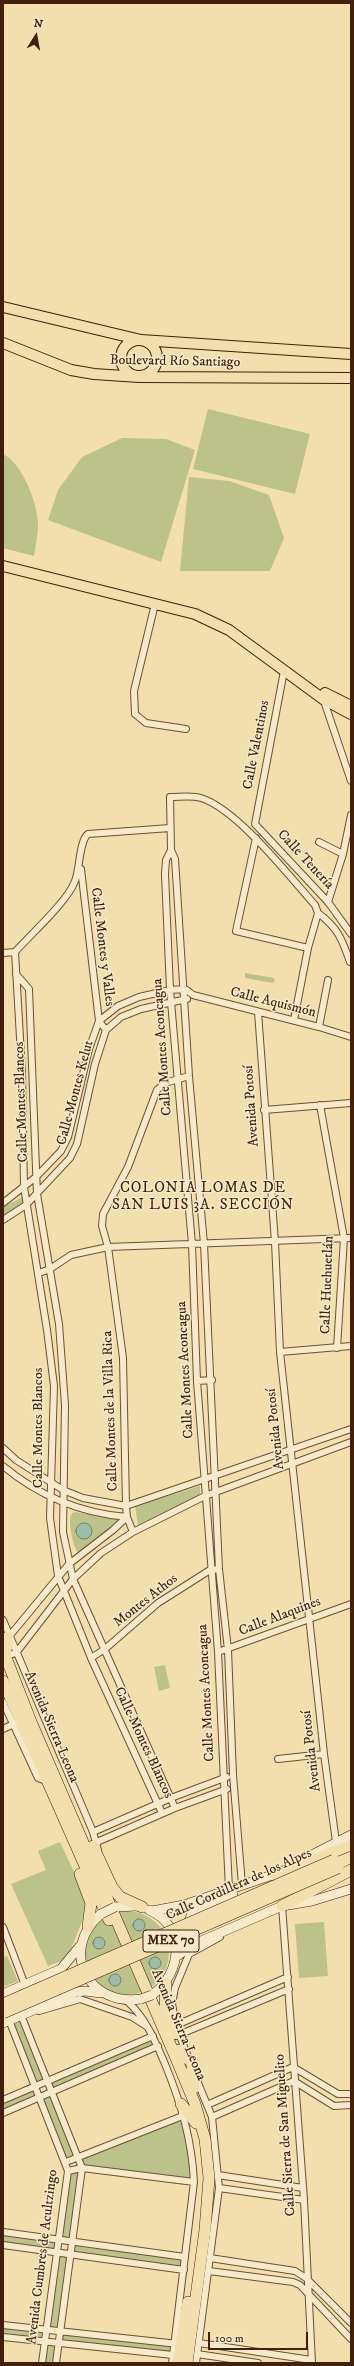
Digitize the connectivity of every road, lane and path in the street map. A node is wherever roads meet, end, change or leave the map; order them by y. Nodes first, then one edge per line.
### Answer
1 (3, 307) edge
2 (141, 340) junction
3 (3, 343) edge
4 (351, 354) edge
5 (139, 377) junction
6 (351, 378) edge
7 (3, 566) edge
8 (155, 604) junction
9 (284, 671) junction
10 (324, 696) junction
11 (351, 706) edge
12 (351, 714) edge
13 (186, 730) dead end
14 (351, 781) edge
15 (351, 816) edge
16 (255, 824) joint
17 (170, 828) junction
18 (256, 838) junction
19 (319, 842) dead end
20 (171, 850) junction
21 (343, 854) junction
22 (80, 866) junction
23 (167, 901) junction
24 (178, 901) junction
25 (328, 902) junction
26 (318, 913) junction
27 (351, 934) edge
28 (308, 948) junction
29 (15, 952) junction
30 (3, 953) edge
31 (350, 962) dead end
32 (16, 974) junction
33 (328, 980) dead end
34 (185, 989) junction
35 (170, 990) junction
36 (193, 995) junction
37 (186, 1001) junction
38 (171, 1003) junction
39 (258, 1012) junction
40 (294, 1020) junction
41 (99, 1021) junction
42 (319, 1027) junction
43 (106, 1030) junction
44 (349, 1036) edge
45 (190, 1076) junction
46 (178, 1078) junction
47 (351, 1103) edge
48 (320, 1105) junction
49 (264, 1110) junction
50 (36, 1177) junction
51 (24, 1187) junction
52 (37, 1194) junction
53 (3, 1203) edge
54 (26, 1205) junction
55 (3, 1220) edge
56 (344, 1238) junction
57 (351, 1238) edge
58 (275, 1242) junction
59 (192, 1244) junction
60 (204, 1244) junction
61 (108, 1247) junction
62 (50, 1269) junction
63 (39, 1273) junction
64 (351, 1346) edge
65 (337, 1348) junction
66 (280, 1352) junction
67 (212, 1380) junction
68 (197, 1381) junction
69 (351, 1429) edge
70 (351, 1442) edge
71 (3, 1448) edge
72 (290, 1450) junction
73 (291, 1463) junction
74 (3, 1466) edge
75 (216, 1476) junction
76 (204, 1480) junction
77 (51, 1483) junction
78 (63, 1490) junction
79 (217, 1492) junction
80 (206, 1496) junction
81 (52, 1498) junction
82 (63, 1504) junction
83 (126, 1506) junction
84 (127, 1517) junction
85 (133, 1532) junction
86 (69, 1564) junction
87 (220, 1569) junction
88 (210, 1570) junction
89 (58, 1576) junction
90 (73, 1579) junction
91 (63, 1590) junction
92 (351, 1604) edge
93 (310, 1618) junction
94 (3, 1620) edge
95 (7, 1648) edge
96 (105, 1649) junction
97 (228, 1650) junction
98 (218, 1652) junction
99 (91, 1658) junction
100 (4, 1684) edge
101 (3, 1702) edge
102 (21, 1723) junction
103 (3, 1729) edge
104 (324, 1754) junction
105 (278, 1759) dead end
106 (233, 1775) junction
107 (224, 1778) junction
108 (234, 1786) junction
109 (225, 1790) junction
110 (171, 1798) junction
111 (55, 1801) junction
112 (157, 1804) junction
113 (175, 1808) junction
114 (162, 1814) junction
115 (93, 1832) junction
116 (351, 1835) edge
117 (97, 1842) junction
118 (336, 1842) junction
119 (351, 1844) edge
120 (351, 1851) edge
121 (99, 1860) junction
122 (351, 1863) edge
123 (336, 1864) junction
124 (351, 1870) edge
125 (275, 1875) junction
126 (261, 1879) junction
127 (242, 1885) junction
128 (351, 1889) edge
129 (229, 1890) junction
130 (282, 1906) junction
131 (146, 1909) junction
132 (237, 1924) junction
133 (88, 1927) junction
134 (3, 1928) edge
135 (200, 1941) junction
136 (81, 1945) junction
137 (176, 1958) junction
138 (60, 1969) junction
139 (288, 1977) junction
140 (166, 1983) junction
141 (25, 1984) junction
142 (289, 1989) junction
143 (76, 1992) junction
144 (102, 1993) junction
145 (3, 1994) edge
146 (127, 2001) junction
147 (3, 2004) edge
148 (25, 2014) junction
149 (5, 2018) edge
150 (175, 2031) junction
151 (152, 2035) junction
152 (158, 2046) junction
153 (179, 2050) junction
154 (191, 2064) junction
155 (293, 2067) junction
156 (48, 2081) junction
157 (294, 2081) junction
158 (36, 2086) junction
159 (194, 2088) junction
160 (52, 2092) junction
161 (351, 2094) edge
162 (40, 2097) junction
163 (3, 2100) edge
164 (181, 2104) junction
165 (207, 2105) junction
166 (351, 2105) edge
167 (3, 2113) edge
168 (185, 2115) junction
169 (212, 2117) junction
170 (196, 2123) junction
171 (78, 2159) junction
172 (66, 2162) junction
173 (82, 2168) junction
174 (68, 2171) junction
175 (218, 2175) junction
176 (194, 2182) junction
177 (219, 2188) junction
178 (303, 2188) junction
179 (304, 2200) junction
180 (205, 2230) junction
181 (3, 2232) edge
182 (59, 2240) junction
183 (72, 2242) junction
184 (3, 2245) edge
185 (57, 2253) junction
186 (70, 2254) junction
187 (185, 2257) junction
188 (210, 2258) junction
189 (184, 2270) junction
190 (209, 2271) junction
191 (306, 2278) junction
192 (307, 2291) junction
193 (351, 2323) edge
194 (3, 2325) edge
195 (47, 2330) junction
196 (61, 2331) junction
197 (3, 2337) edge
198 (351, 2339) edge
199 (45, 2341) junction
200 (59, 2343) junction
201 (199, 2343) junction
202 (178, 2344) junction
203 (197, 2354) junction
204 (176, 2359) edge
205 (311, 2361) edge
206 (42, 2363) edge
207 (56, 2363) edge
208 (172, 2363) edge
209 (187, 2363) edge
210 (196, 2363) edge
211 (258, 2363) edge

1 - 2 main road, Boulevard Río Santiago
2 - 4 main road, Boulevard Río Santiago
2 - 5 main road
2 - 5 main road
3 - 5 main road, Boulevard Río Santiago
5 - 6 main road, Boulevard Río Santiago
7 - 8 main road
8 - 9 main road
8 - 13 street
9 - 10 main road
9 - 16 street, Calle Valentinos
10 - 11 main road
10 - 12 main road
10 - 14 street
15 - 21 street
16 - 25 street, Calle Tenería
17 - 18 street, Calle Montes Aconcagua
17 - 20 street, Calle Montes Aconcagua
17 - 22 street
18 - 26 street
18 - 28 street
19 - 21 street
20 - 23 street, Calle Montes Aconcagua
20 - 24 street, Calle Montes Aconcagua
21 - 25 street
22 - 29 street
22 - 41 street, Calle Montes y Valles
23 - 24 street
23 - 35 street, Calle Montes Aconcagua
24 - 34 street, Calle Montes Aconcagua
25 - 27 street, Calle Tenería
26 - 28 street
26 - 31 street
28 - 40 street
29 - 30 street
29 - 32 street, Calle Montes Blancos
32 - 50 street, Calle Montes Blancos
32 - 51 street, Calle Montes Blancos
33 - 42 street
34 - 35 street
34 - 36 street, Calle Aquismón
34 - 37 street, Calle Montes Aconcagua
35 - 38 street, Calle Montes Aconcagua
35 - 41 street
36 - 37 street
36 - 39 street, Calle Aquismón
37 - 38 street, Calle Montes Kelut
37 - 45 street, Calle Montes Aconcagua
38 - 43 street, Calle Montes Kelut
38 - 46 street, Calle Montes Aconcagua
39 - 40 street, Calle Aquismón
39 - 49 street, Avenida Potosí
40 - 42 street, Calle Aquismón
41 - 43 street, Calle Montes y Valles
41 - 50 street, Calle Montes Kelut
42 - 44 street, Calle Aquismón
43 - 52 street, Calle Montes Kelut
45 - 46 street, Calle Montes de la Villa Rica
45 - 60 street, Calle Montes Aconcagua
46 - 59 street, Calle Montes Aconcagua
46 - 61 street, Calle Montes de la Villa Rica
47 - 48 street
48 - 49 street
48 - 56 street, Calle Huehuetlán
49 - 58 street, Avenida Potosí
50 - 51 street, Calle Montes Kelut
50 - 52 street, Calle Montes Blancos
51 - 53 street, Calle Montes Kelut
51 - 54 street, Calle Montes Blancos
52 - 54 street, Calle Montes Kelut
52 - 62 street, Calle Montes Blancos
54 - 55 street, Calle Montes Kelut
54 - 63 street, Calle Montes Blancos
56 - 57 street
56 - 58 street
56 - 65 street, Calle Huehuetlán
58 - 60 street
58 - 66 street, Avenida Potosí
59 - 60 street
59 - 61 street
59 - 68 street, Calle Montes Aconcagua
60 - 67 street, Calle Montes Aconcagua
61 - 62 street
61 - 83 street, Calle Montes de la Villa Rica
62 - 63 street
62 - 78 street, Calle Montes Blancos
63 - 77 street, Calle Montes Blancos
64 - 65 street
65 - 66 street
66 - 72 street, Avenida Potosí
67 - 68 street
67 - 75 street, Calle Montes Aconcagua
68 - 76 street, Calle Montes Aconcagua
69 - 72 street
70 - 73 street
71 - 77 street
72 - 73 street, Avenida Potosí
72 - 75 street
73 - 79 street
73 - 93 street, Avenida Potosí
74 - 81 street
75 - 76 street
75 - 79 street, Calle Montes Aconcagua
76 - 80 street, Calle Montes Aconcagua
76 - 83 street
77 - 78 street
77 - 81 street, Calle Montes Blancos
78 - 82 street, Calle Montes Blancos
78 - 83 street
79 - 80 street
79 - 87 street, Calle Montes Aconcagua
80 - 85 street
80 - 88 street, Calle Montes Aconcagua
81 - 82 street
81 - 89 street, Calle Montes Blancos
82 - 84 street
82 - 86 street, Calle Montes Blancos
83 - 84 street, Calle Montes de la Villa Rica
84 - 85 street, Calle Montes de la Villa Rica
84 - 86 street
85 - 90 street
86 - 89 street
86 - 90 street, Calle Montes Blancos
87 - 88 street, Montes Athos
87 - 97 street, Calle Montes Aconcagua
88 - 96 street, Montes Athos
88 - 98 street, Calle Montes Aconcagua
89 - 91 street, Calle Montes Blancos
89 - 95 street
90 - 91 street
90 - 96 street, Calle Montes Blancos
91 - 95 street
91 - 99 street, Calle Montes Blancos
92 - 93 street, Calle Alaquines
93 - 97 street, Calle Alaquines
93 - 104 street, Avenida Potosí
94 - 95 street, Avenida Sierra Leona
95 - 100 highway
95 - 102 highway, Avenida Sierra Leona
95 - 115 street, Avenida Sierra Leona
96 - 99 street, Montes Athos
96 - 110 street, Calle Montes Blancos
97 - 98 street, Calle Alaquines
97 - 106 street, Calle Montes Aconcagua
98 - 107 street, Calle Montes Aconcagua
99 - 112 street, Calle Montes Blancos
100 - 102 highway, Avenida Sierra Leona
101 - 102 street, Avenida Sierra Leona
102 - 103 street
102 - 111 highway, Avenida Sierra Leona
102 - 121 highway
102 - 180 highway, Avenida Sierra Leona
104 - 105 street
104 - 118 street, Avenida Potosí
106 - 107 street
106 - 108 street, Calle Montes Aconcagua
107 - 109 street, Calle Montes Aconcagua
107 - 110 street
108 - 109 street
108 - 127 street, Calle Montes Aconcagua
109 - 113 street
109 - 129 street, Calle Montes Aconcagua
110 - 112 street
110 - 113 street, Calle Montes Blancos
111 - 133 highway
111 - 170 highway, Avenida Sierra Leona
112 - 114 street, Calle Montes Blancos
112 - 115 street
113 - 114 street
114 - 117 street
115 - 117 street, Avenida Sierra Leona
116 - 118 main road
117 - 121 street, Avenida Sierra Leona
118 - 125 main road
119 - 125 highway
120 - 123 highway, MEX 70
121 - 131 highway
122 - 123 highway, MEX 70
123 - 147 highway, Calle Cordillera de los Alpes / MEX 70, bridge
123 - 149 highway, Calle Cordillera de los Alpes / MEX 70, bridge
124 - 130 highway
125 - 126 main road
126 - 127 main road
126 - 135 main road
127 - 129 main road
128 - 130 main road
129 - 131 main road
130 - 132 main road
130 - 139 street, Calle Sierra de San Miguelito
131 - 133 main road, bridge
131 - 137 main road
132 - 135 main road
132 - 150 street, Avenida Sierra Leona
133 - 136 main road
134 - 141 street
135 - 137 main road
136 - 138 main road
136 - 144 main road
137 - 140 main road
138 - 141 main road
138 - 143 main road
139 - 142 street, Calle Sierra de San Miguelito
139 - 150 street
140 - 146 main road, bridge
140 - 150 highway
141 - 145 main road
142 - 150 street
142 - 155 street, Calle Sierra de San Miguelito
143 - 144 main road
143 - 148 main road
144 - 146 main road
146 - 151 street, Avenida Sierra Leona
148 - 149 main road
148 - 151 street
148 - 156 street, Avenida Cumbres de Acultzingo
149 - 158 street, Avenida Cumbres de Acultzingo
150 - 153 highway
150 - 154 street, Avenida Sierra Leona
151 - 152 street, Avenida Sierra Leona
151 - 156 street
152 - 160 street
152 - 164 street, Avenida Sierra Leona
153 - 154 highway
153 - 159 highway
154 - 159 highway
154 - 165 street, Avenida Sierra Leona
155 - 157 street, Calle Sierra de San Miguelito
155 - 161 street
155 - 165 street
156 - 158 street
156 - 160 street, Avenida Cumbres de Acultzingo
157 - 166 street
157 - 169 street
157 - 178 street, Calle Sierra de San Miguelito
158 - 162 street, Avenida Cumbres de Acultzingo
158 - 163 street
159 - 180 highway
160 - 162 street
160 - 171 street, Avenida Cumbres de Acultzingo
162 - 167 street
162 - 172 street, Avenida Cumbres de Acultzingo
164 - 168 street, Avenida Sierra Leona
164 - 170 highway
165 - 169 street, Avenida Sierra Leona
168 - 171 street
168 - 176 street, Avenida Sierra Leona
169 - 175 street, Avenida Sierra Leona
170 - 202 highway, Avenida Sierra Leona
171 - 172 street
171 - 173 street, Avenida Cumbres de Acultzingo
172 - 174 street, Avenida Cumbres de Acultzingo
173 - 174 street
173 - 176 street
173 - 183 street, Avenida Cumbres de Acultzingo
174 - 182 street, Avenida Cumbres de Acultzingo
175 - 177 street, Avenida Sierra Leona
175 - 178 street
176 - 187 street, Avenida Sierra Leona
177 - 179 street
177 - 188 street, Avenida Sierra Leona
178 - 179 street, Calle Sierra de San Miguelito
179 - 191 street, Calle Sierra de San Miguelito
180 - 209 highway, Avenida Sierra Leona
181 - 182 street
182 - 183 street
182 - 185 street, Avenida Cumbres de Acultzingo
183 - 186 street, Avenida Cumbres de Acultzingo
183 - 187 street
184 - 185 street
185 - 186 street
185 - 195 street, Avenida Cumbres de Acultzingo
186 - 189 street
186 - 196 street, Avenida Cumbres de Acultzingo
187 - 189 street, Avenida Sierra Leona
188 - 190 street, Avenida Sierra Leona
188 - 191 street
189 - 202 street, Avenida Sierra Leona
190 - 192 street
190 - 201 street, Avenida Sierra Leona
191 - 192 street, Calle Sierra de San Miguelito
191 - 193 street
192 - 198 street
192 - 205 street, Calle Sierra de San Miguelito
194 - 195 street
195 - 196 street
195 - 199 street, Avenida Cumbres de Acultzingo
196 - 200 street, Avenida Cumbres de Acultzingo
196 - 202 street
197 - 199 street
199 - 200 street
199 - 206 street, Avenida Cumbres de Acultzingo
200 - 204 street
200 - 207 street, Avenida Cumbres de Acultzingo
201 - 203 street, Avenida Sierra Leona
201 - 205 street
202 - 204 highway, Avenida Sierra Leona
203 - 210 street, Avenida Sierra Leona
203 - 211 street
204 - 208 street, Avenida Sierra Leona

